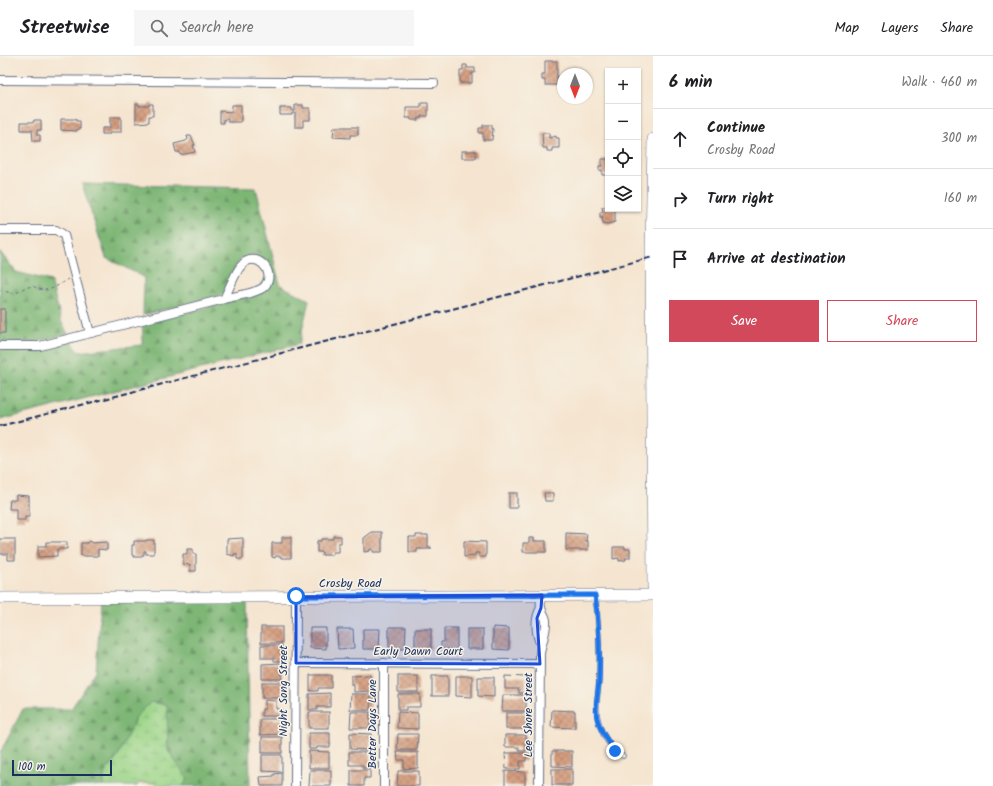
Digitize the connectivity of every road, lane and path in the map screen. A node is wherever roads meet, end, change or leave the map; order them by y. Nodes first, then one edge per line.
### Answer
1 (0, 80) edge
2 (434, 83) dead end
3 (653, 139) edge
4 (0, 230) edge
5 (75, 275) junction
6 (0, 290) edge
7 (224, 299) junction
8 (90, 333) junction
9 (0, 346) edge
10 (653, 586) edge
11 (542, 595) junction
12 (595, 595) junction
13 (653, 595) edge
14 (296, 596) junction
15 (0, 598) edge
16 (296, 663) junction
17 (384, 663) junction
18 (540, 664) junction
19 (623, 756) dead end
20 (295, 786) edge
21 (384, 786) edge
22 (539, 786) edge

1 - 2 street
3 - 10 street
4 - 5 street
5 - 6 path
5 - 8 street
7 - 7 street
7 - 8 street
8 - 9 street
11 - 12 street, Crosby Road
11 - 14 street, Crosby Road
11 - 18 street, Lee Shore Street
12 - 13 street, Crosby Road
12 - 19 lane
14 - 15 street, Crosby Road
14 - 16 street, Night Song Street
16 - 17 street, Early Dawn Court
16 - 20 street, Night Song Street
17 - 18 street, Early Dawn Court
17 - 21 street, Better Days Lane
18 - 22 street, Lee Shore Street

